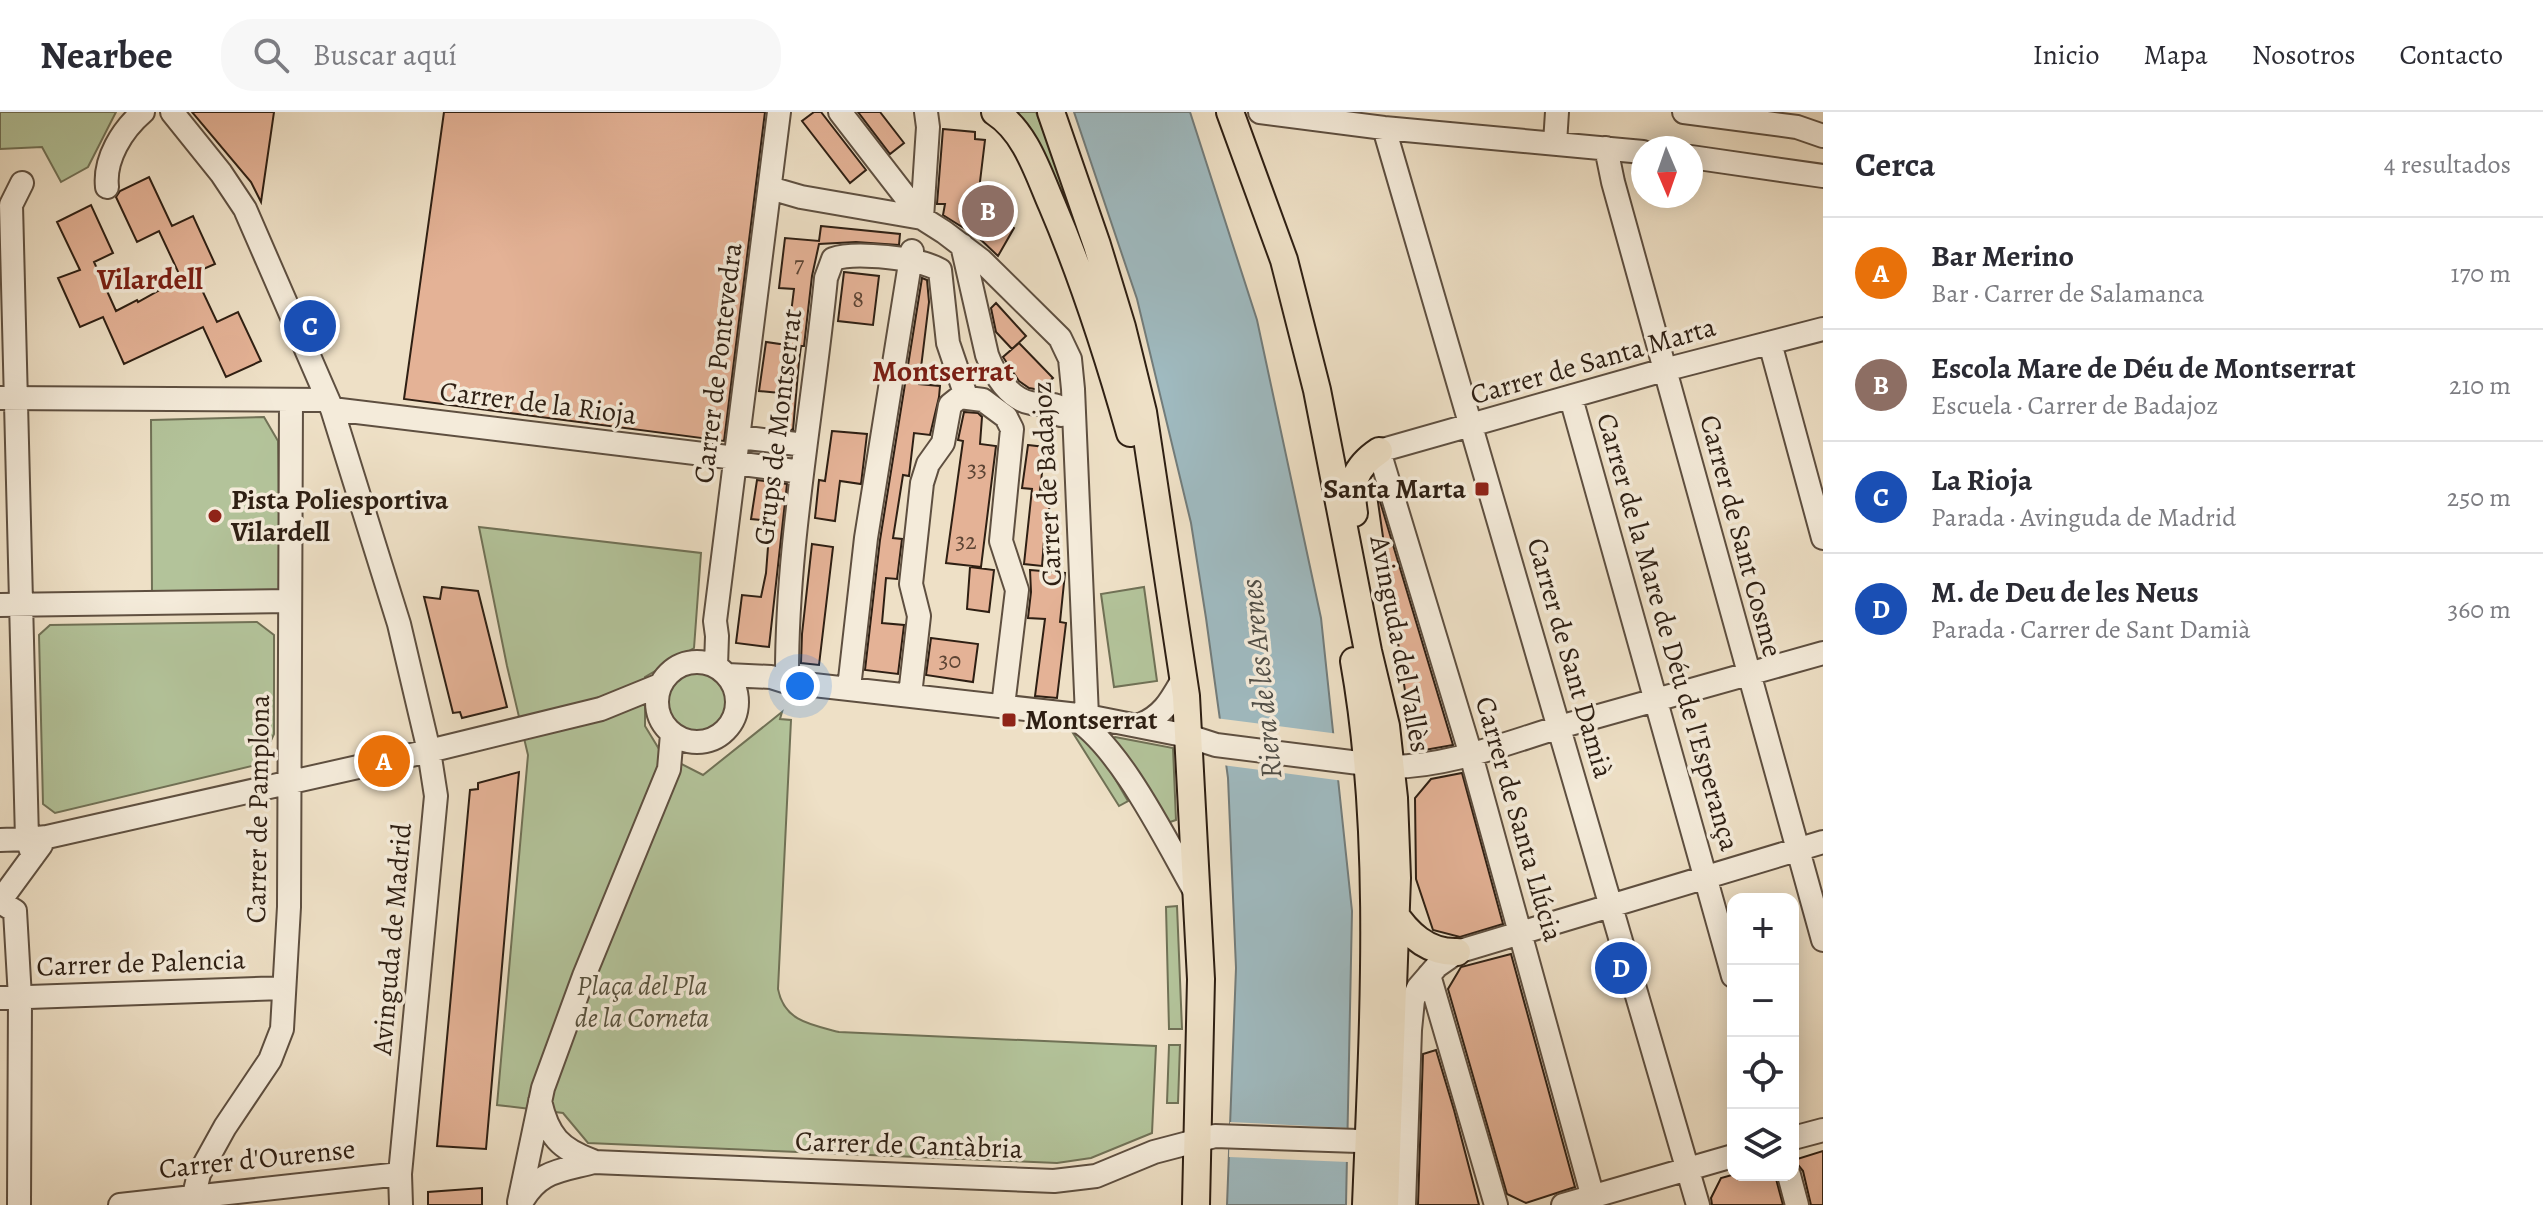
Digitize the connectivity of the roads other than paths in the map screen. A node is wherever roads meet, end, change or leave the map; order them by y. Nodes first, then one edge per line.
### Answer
1 (143, 112) edge
2 (172, 112) edge
3 (779, 112) edge
4 (840, 112) edge
5 (926, 112) edge
6 (995, 112) edge
7 (1051, 112) edge
8 (1217, 112) edge
9 (1230, 112) edge
10 (1263, 112) edge
11 (1557, 112) edge
12 (1684, 112) edge
13 (1814, 127) edge
14 (1384, 128) junction
15 (1555, 143) junction
16 (1606, 148) junction
17 (1631, 151) edge
18 (1703, 159) edge
19 (1821, 179) edge
20 (22, 183) dead end
21 (107, 187) dead end
22 (770, 188) junction
23 (922, 218) junction
24 (962, 245) junction
25 (911, 256) junction
26 (1823, 329) edge
27 (1770, 343) junction
28 (1664, 370) junction
29 (966, 396) junction
30 (1571, 398) junction
31 (9, 399) edge
32 (291, 400) junction
33 (330, 405) junction
34 (1068, 414) junction
35 (1311, 418) junction
36 (1008, 420) junction
37 (1470, 426) junction
38 (1329, 443) junction
39 (805, 445) junction
40 (1379, 451) junction
41 (736, 452) junction
42 (802, 472) junction
43 (1153, 481) junction
44 (1823, 538) edge
45 (290, 601) junction
46 (10, 605) edge
47 (1823, 653) edge
48 (712, 667) junction
49 (1748, 674) junction
50 (1183, 679) junction
51 (787, 682) junction
52 (660, 685) junction
53 (849, 688) junction
54 (910, 695) junction
55 (1656, 700) junction
56 (1003, 706) junction
57 (601, 709) junction
58 (736, 711) junction
59 (1078, 716) junction
60 (1140, 725) junction
61 (1386, 726) junction
62 (1559, 728) junction
63 (669, 730) junction
64 (1188, 736) junction
65 (707, 741) junction
66 (429, 751) junction
67 (1471, 755) junction
68 (1369, 764) junction
69 (669, 769) junction
70 (287, 783) junction
71 (0, 840) edge
72 (1823, 842) edge
73 (36, 844) junction
74 (1798, 849) junction
75 (1372, 866) junction
76 (1706, 878) junction
77 (1198, 896) junction
78 (0, 901) edge
79 (1610, 907) junction
80 (1396, 916) junction
81 (1521, 933) junction
82 (1823, 940) edge
83 (1457, 952) junction
84 (1730, 965) edge
85 (1429, 975) junction
86 (284, 988) junction
87 (10, 998) edge
88 (539, 1101) junction
89 (1823, 1130) edge
90 (1380, 1135) junction
91 (1799, 1136) edge
92 (1215, 1137) junction
93 (1727, 1158) edge
94 (594, 1162) junction
95 (1688, 1168) junction
96 (400, 1174) junction
97 (1791, 1181) edge
98 (195, 1200) edge
99 (1594, 1200) edge
100 (19, 1205) edge
101 (120, 1205) edge
102 (401, 1205) edge
103 (519, 1205) edge
104 (1196, 1205) edge
105 (1366, 1205) edge
106 (1385, 1205) edge
107 (1404, 1205) edge
108 (1496, 1205) edge
109 (1563, 1205) edge
110 (1698, 1205) edge
111 (1797, 1205) edge

1 - 21 street
2 - 33 street, Avinguda de Madrid
3 - 22 street, Carrer de Pontevedra
4 - 23 street
5 - 23 street
6 - 43 main road
7 - 43 main road
8 - 35 main road, Avinguda del Vallès
9 - 38 main road, Avinguda del Vallès
10 - 14 street
11 - 15 street
12 - 13 street
14 - 15 street
14 - 37 street, Carrer de Sant Damià
15 - 16 street
16 - 17 street
16 - 28 street, Carrer de Sant Cosme
18 - 19 street
20 - 31 street
22 - 23 street, Carrer de Badajoz
22 - 41 street, Carrer de Pontevedra
23 - 24 street, Carrer de Badajoz
24 - 34 street, Carrer de Badajoz
24 - 34 street
25 - 29 street, Grups de Montserrat
25 - 39 street, Grups de Montserrat
25 - 53 street
26 - 27 street, Carrer de Santa Marta
27 - 28 street, Carrer de Santa Marta
27 - 44 street
28 - 30 street, Carrer de Santa Marta
28 - 49 street, Carrer de Sant Cosme
29 - 36 street
29 - 54 street
30 - 37 street, Carrer de Santa Marta
30 - 55 street, Carrer de la Mare de Déu de l'Esperança
31 - 32 street, Carrer de la Rioja
31 - 46 street
32 - 33 street, Carrer de la Rioja
32 - 45 street, Carrer de Pamplona
33 - 41 street, Carrer de la Rioja
33 - 66 street, Avinguda de Madrid
34 - 36 street
34 - 59 street, Carrer de Badajoz
35 - 38 main road
35 - 68 main road, Avinguda del Vallès
36 - 56 street
37 - 40 street, Carrer de Santa Marta
37 - 62 street, Carrer de Sant Damià
38 - 40 main road
38 - 61 main road, Avinguda del Vallès
39 - 41 street
39 - 42 street, Grups de Montserrat
40 - 61 main road
40 - 67 street, Carrer de Santa Llúcia
41 - 42 street
41 - 48 street, Carrer de Pontevedra
42 - 51 street, Grups de Montserrat
43 - 50 main road
45 - 46 street
45 - 70 street, Carrer de Pamplona
46 - 73 street
47 - 49 street
48 - 51 street
48 - 52 street
48 - 58 street
49 - 55 street
49 - 74 street, Carrer de Sant Cosme
50 - 60 street
50 - 64 main road
51 - 53 street
51 - 58 street
52 - 57 street
52 - 63 street
53 - 54 street
54 - 56 street
55 - 62 street
55 - 76 street, Carrer de la Mare de Déu de l'Esperança
56 - 59 street
57 - 63 street
57 - 66 street
58 - 65 street
59 - 60 street
59 - 77 street
60 - 64 street
61 - 68 main road, Avinguda del Vallès
62 - 67 street
62 - 79 street, Carrer de Sant Damià
63 - 65 street
63 - 69 street
64 - 68 street
64 - 77 main road
65 - 69 street
66 - 70 street
66 - 96 street, Avinguda de Madrid
67 - 68 street
67 - 81 street, Carrer de Santa Llúcia
68 - 75 main road, Avinguda del Vallès
68 - 80 main road, Avinguda del Vallès
69 - 88 street
70 - 73 street
70 - 86 street, Carrer de Pamplona
71 - 73 street
72 - 74 street
73 - 78 street
74 - 76 street
74 - 82 street, Carrer de Sant Cosme
75 - 80 main road
75 - 90 main road, Avinguda del Vallès
76 - 79 street
76 - 84 street, Carrer de la Mare de Déu de l'Esperança
77 - 92 main road
78 - 87 street
79 - 81 street
79 - 95 street, Carrer de Sant Damià
80 - 83 main road
80 - 90 main road, Avinguda del Vallès
81 - 83 street
81 - 99 street, Carrer de Santa Llúcia
83 - 85 street, Avinguda del Vallès
85 - 90 street, Avinguda del Vallès
85 - 108 street
86 - 87 street, Carrer de Palencia
86 - 98 street, Carrer de Pamplona
87 - 100 street
88 - 94 street, Carrer de Cantàbria
88 - 103 street
89 - 91 street
90 - 92 street, Carrer de Cantàbria
90 - 105 main road, Avinguda del Vallès
90 - 106 main road, Avinguda del Vallès
90 - 107 street, Avinguda del Vallès
92 - 94 street, Carrer de Cantàbria
92 - 104 main road
93 - 95 street
94 - 103 street, Carrer de Cantàbria
95 - 99 street
95 - 110 street, Carrer de Sant Damià
96 - 98 street, Carrer d'Ourense
96 - 102 street, Avinguda de Madrid
97 - 111 street
98 - 101 street, Carrer d'Ourense
99 - 109 street

